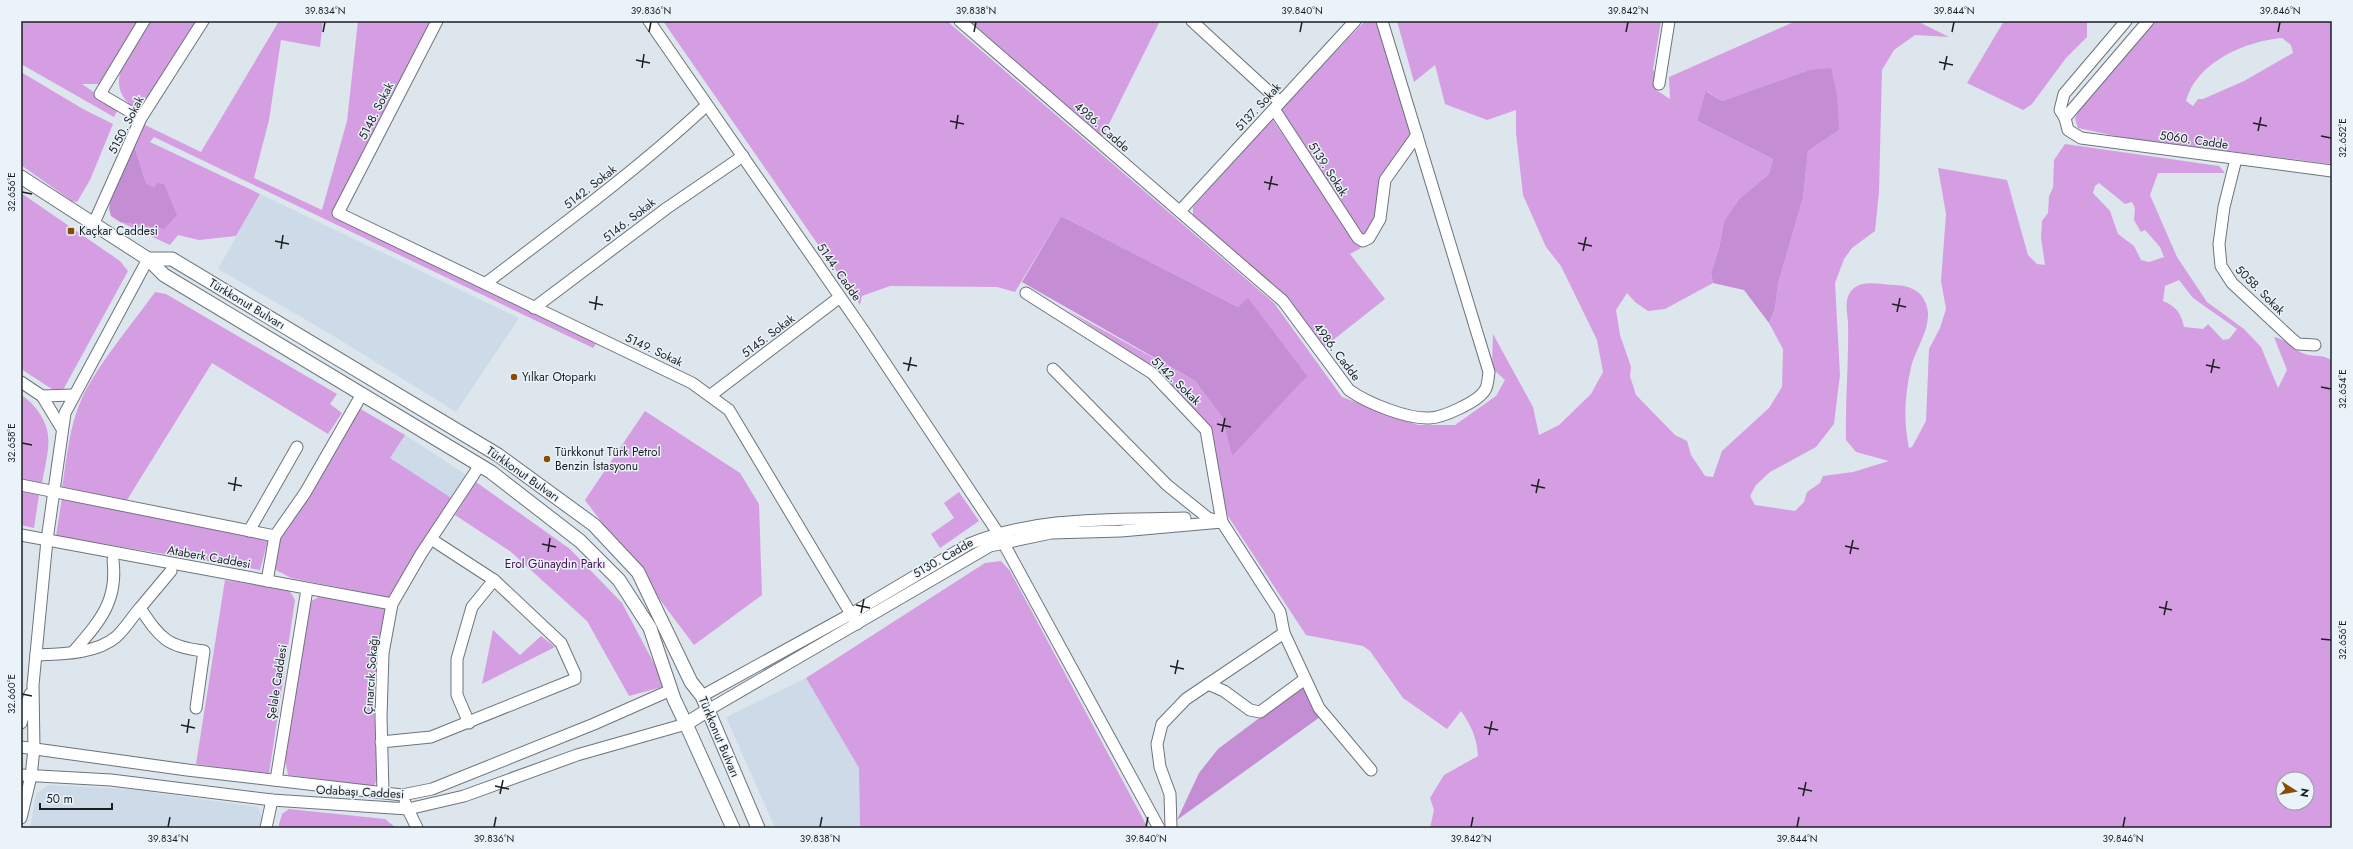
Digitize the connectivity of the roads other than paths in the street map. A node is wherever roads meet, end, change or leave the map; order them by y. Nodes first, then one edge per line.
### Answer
1 (144, 21) edge
2 (203, 21) edge
3 (437, 21) edge
4 (649, 21) edge
5 (960, 21) edge
6 (1192, 21) edge
7 (1356, 21) edge
8 (1382, 21) edge
9 (1669, 21) edge
10 (2126, 21) edge
11 (2148, 21) edge
12 (1659, 84) dead end
13 (706, 106) junction
14 (1277, 106) junction
15 (141, 118) junction
16 (2065, 118) junction
17 (1417, 135) junction
18 (743, 156) junction
19 (2236, 159) junction
20 (2332, 171) edge
21 (21, 177) edge
22 (1180, 211) junction
23 (338, 213) joint
24 (93, 225) junction
25 (148, 258) junction
26 (486, 283) junction
27 (1026, 293) dead end
28 (840, 297) junction
29 (534, 308) junction
30 (2315, 345) dead end
31 (1054, 369) dead end
32 (21, 382) edge
33 (362, 394) junction
34 (74, 395) junction
35 (711, 395) junction
36 (42, 396) junction
37 (62, 429) junction
38 (297, 447) dead end
39 (480, 465) junction
40 (21, 485) edge
41 (53, 492) junction
42 (1208, 518) junction
43 (1222, 522) junction
44 (249, 531) junction
45 (21, 535) edge
46 (275, 536) junction
47 (1000, 538) junction
48 (431, 539) junction
49 (47, 540) junction
50 (113, 560) dead end
51 (171, 571) dead end
52 (494, 580) junction
53 (267, 581) junction
54 (307, 588) junction
55 (392, 604) junction
56 (140, 608) junction
57 (851, 614) junction
58 (857, 624) junction
59 (1284, 633) junction
60 (74, 651) junction
61 (36, 655) junction
62 (1305, 679) junction
63 (691, 682) junction
64 (1208, 684) junction
65 (33, 685) junction
66 (671, 690) junction
67 (702, 696) junction
68 (196, 708) dead end
69 (708, 710) junction
70 (21, 723) edge
71 (469, 723) junction
72 (686, 724) junction
73 (382, 742) junction
74 (21, 747) edge
75 (34, 749) junction
76 (1371, 770) dead end
77 (26, 775) edge
78 (276, 780) junction
79 (383, 792) junction
80 (402, 795) junction
81 (272, 800) junction
82 (408, 809) junction
83 (21, 818) edge
84 (266, 828) edge
85 (417, 828) edge
86 (733, 828) edge
87 (758, 828) edge
88 (1159, 828) edge
89 (1171, 828) edge

1 - 15 street
2 - 15 street, 5150. Sokak
3 - 23 street, 5148. Sokak
4 - 13 street, 5144. Cadde
5 - 22 street, 4986. Cadde
6 - 14 street, 5139. Sokak
7 - 14 street, 5137. Sokak
8 - 17 street, 4986. Cadde
9 - 12 street
10 - 16 street
11 - 16 street
13 - 18 street, 5144. Cadde
13 - 26 street, 5142. Sokak
14 - 17 street, 5139. Sokak
14 - 22 street, 5137. Sokak
15 - 24 street, 5150. Sokak
16 - 19 street, 5060. Cadde
17 - 22 street, 4986. Cadde
18 - 28 street, 5144. Cadde
18 - 29 street, 5146. Sokak
19 - 20 street, 5060. Cadde
19 - 30 street, 5058. Sokak
21 - 24 street, Türkkonut Bulvarı
23 - 26 street, 5149. Sokak
24 - 25 street, Türkkonut Bulvarı
25 - 33 street, Türkkonut Bulvarı
25 - 34 street
25 - 63 street, Türkkonut Bulvarı
26 - 29 street, 5149. Sokak
27 - 43 street, 5142. Sokak
28 - 35 street, 5145. Sokak
28 - 47 street, 5144. Cadde
29 - 35 street, 5149. Sokak
31 - 42 street
32 - 36 street
33 - 39 street, Türkkonut Bulvarı
33 - 46 street
34 - 36 street
34 - 37 street
35 - 57 street, 5149. Sokak
36 - 37 street
37 - 41 street
38 - 44 street
39 - 48 street, Çınarcık Sokağı
39 - 66 street, Türkkonut Bulvarı
40 - 41 street
41 - 44 street
41 - 49 street
42 - 43 street
42 - 47 street, 5130. Cadde
43 - 47 street, 5130. Cadde
43 - 59 street
44 - 46 street
45 - 49 street, Ataberk Caddesi
46 - 53 street
47 - 57 street, 5130. Cadde
47 - 58 street, 5130. Cadde
47 - 88 street, 5144. Cadde
48 - 52 street
48 - 55 street, Çınarcık Sokağı
49 - 53 street, Ataberk Caddesi
49 - 61 street
50 - 60 street
51 - 56 street
52 - 71 street
52 - 71 street
53 - 54 street, Ataberk Caddesi
54 - 55 street, Ataberk Caddesi
54 - 78 street, Şelale Caddesi
55 - 73 street, Çınarcık Sokağı
56 - 60 street
56 - 68 street
57 - 58 street, 5149. Sokak
57 - 67 street, 5130. Cadde
58 - 69 street, 5130. Cadde
59 - 62 street
59 - 64 street
60 - 61 street
61 - 65 street
62 - 64 street
62 - 76 street
63 - 66 street
63 - 67 street, Türkkonut Bulvarı
64 - 89 street
65 - 70 street
65 - 75 street
66 - 72 street, Türkkonut Bulvarı
66 - 80 street, Odabaşı Caddesi
67 - 69 street, Türkkonut Bulvarı
69 - 72 street
69 - 87 street, Türkkonut Bulvarı
71 - 73 street
72 - 82 street, Odabaşı Caddesi
72 - 86 street, Türkkonut Bulvarı
73 - 79 street, Çınarcık Sokağı
74 - 75 street, Odabaşı Caddesi
75 - 77 street
75 - 78 street, Odabaşı Caddesi
77 - 81 street, Odabaşı Caddesi
77 - 83 street
78 - 79 street, Odabaşı Caddesi
79 - 80 street, Odabaşı Caddesi
80 - 82 street
81 - 82 street, Odabaşı Caddesi
81 - 84 street
82 - 85 street

